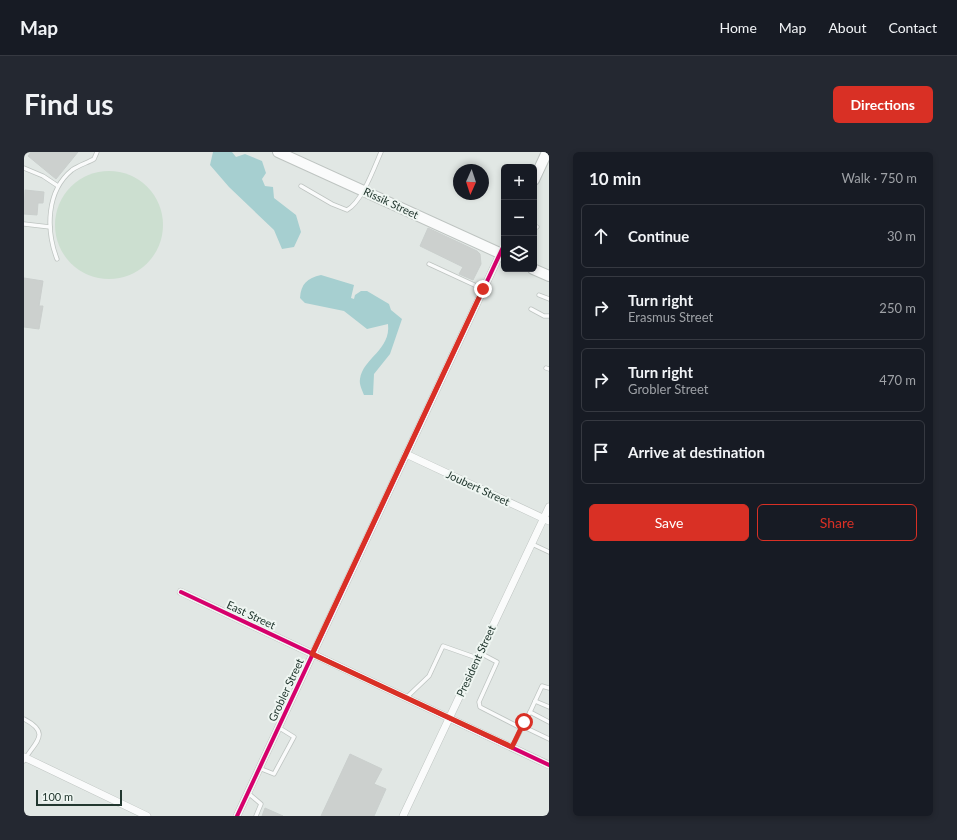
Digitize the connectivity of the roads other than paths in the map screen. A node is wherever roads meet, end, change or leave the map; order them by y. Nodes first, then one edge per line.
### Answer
1 (97, 152) edge
2 (381, 152) edge
3 (547, 152) edge
4 (283, 153) edge
5 (24, 168) edge
6 (537, 174) edge
7 (58, 186) junction
8 (301, 186) dead end
9 (363, 190) junction
10 (24, 224) edge
11 (50, 227) junction
12 (501, 250) edge
13 (501, 255) edge
14 (57, 259) dead end
15 (429, 264) dead end
16 (537, 271) edge
17 (549, 276) edge
18 (483, 289) junction
19 (539, 295) dead end
20 (549, 298) edge
21 (531, 309) dead end
22 (549, 316) edge
23 (406, 454) junction
24 (549, 507) edge
25 (546, 520) edge
26 (532, 544) junction
27 (549, 552) edge
28 (181, 592) dead end
29 (312, 654) junction
30 (479, 656) junction
31 (549, 688) edge
32 (406, 698) junction
33 (535, 700) junction
34 (549, 707) edge
35 (530, 712) junction
36 (449, 718) junction
37 (24, 719) edge
38 (549, 722) edge
39 (278, 727) junction
40 (521, 727) junction
41 (549, 739) edge
42 (512, 747) junction
43 (25, 759) edge
44 (549, 765) edge
45 (259, 768) junction
46 (248, 793) junction
47 (147, 816) edge
48 (237, 816) edge
49 (256, 816) edge
50 (404, 816) edge

1 - 7 lane
2 - 9 lane
3 - 6 main road
4 - 9 main road, Rissik Street
5 - 7 lane
7 - 11 lane
8 - 9 lane
9 - 12 main road, Rissik Street
10 - 11 lane
11 - 14 lane
13 - 18 street, Grobler Street
15 - 18 lane
16 - 17 main road
18 - 23 street, Grobler Street
19 - 20 lane
21 - 22 lane
23 - 25 street, Joubert Street
23 - 29 street, Grobler Street
24 - 25 street, President Street
25 - 26 street, President Street
26 - 27 lane
26 - 30 street, President Street
28 - 29 street, East Street
29 - 32 street, East Street
29 - 39 street, Grobler Street
30 - 32 lane
30 - 36 street, President Street
30 - 40 lane
31 - 33 lane
32 - 36 street, East Street
33 - 34 lane
33 - 35 lane
35 - 38 lane
35 - 40 lane
36 - 42 street, East Street
36 - 50 street, President Street
37 - 43 lane
39 - 45 street, Grobler Street
39 - 45 lane
40 - 41 lane
40 - 42 lane
42 - 44 street, East Street
43 - 47 street
45 - 46 street, Grobler Street
46 - 48 street, Grobler Street
46 - 49 lane

